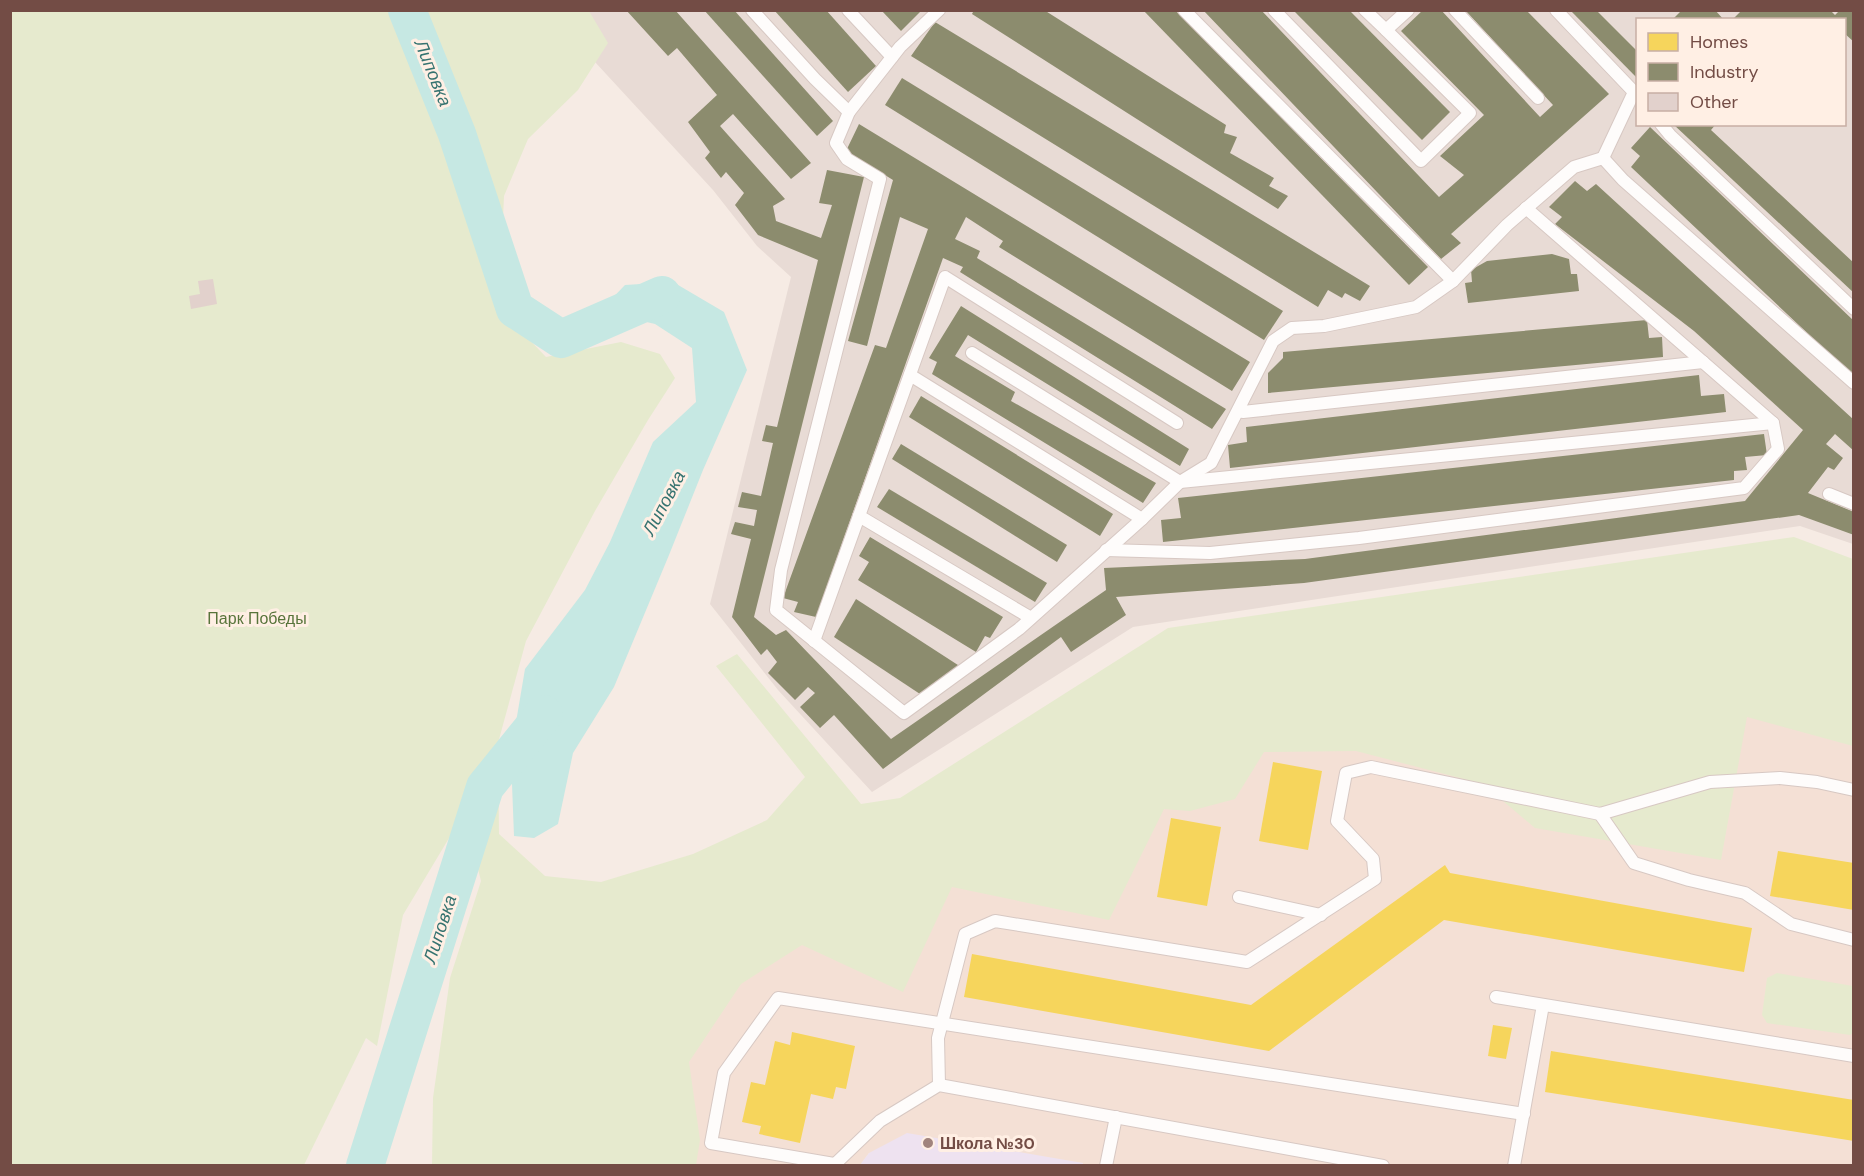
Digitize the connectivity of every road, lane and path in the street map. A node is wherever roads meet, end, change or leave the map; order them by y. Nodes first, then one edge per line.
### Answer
1 (752, 10) edge
2 (848, 10) edge
3 (939, 10) edge
4 (1184, 10) edge
5 (1274, 10) edge
6 (1365, 10) edge
7 (1408, 10) edge
8 (1455, 10) edge
9 (1556, 10) edge
10 (1386, 30) junction
11 (892, 57) junction
12 (1636, 94) edge
13 (1538, 98) dead end
14 (849, 112) junction
15 (1663, 126) edge
16 (1603, 158) junction
17 (1526, 208) junction
18 (1453, 281) junction
19 (1854, 309) edge
20 (972, 353) dead end
21 (1703, 362) junction
22 (910, 375) junction
23 (1854, 383) edge
24 (1243, 412) dead end
25 (1177, 423) dead end
26 (1773, 423) junction
27 (1179, 482) junction
28 (1829, 494) dead end
29 (1854, 504) edge
30 (859, 516) junction
31 (1142, 519) junction
32 (1106, 550) junction
33 (1031, 618) junction
34 (814, 641) junction
35 (1854, 790) edge
36 (1600, 814) junction
37 (1239, 897) dead end
38 (1321, 915) junction
39 (1854, 940) edge
40 (1496, 997) dead end
41 (1543, 1005) junction
42 (941, 1023) junction
43 (1854, 1056) edge
44 (939, 1085) junction
45 (1524, 1114) junction
46 (1116, 1117) junction
47 (833, 1165) edge
48 (1106, 1166) edge
49 (1383, 1166) edge
50 (1514, 1166) edge

1 - 14 lane
2 - 11 lane
3 - 11 lane
4 - 18 lane
5 - 10 lane
6 - 10 lane
7 - 10 lane
8 - 13 lane
9 - 12 lane
11 - 14 lane
12 - 16 lane
14 - 34 lane
15 - 19 lane
16 - 17 lane
16 - 23 lane
17 - 18 lane
17 - 21 lane
18 - 27 lane
20 - 27 lane
21 - 24 lane
21 - 26 lane
22 - 25 lane
22 - 30 lane
22 - 31 lane
26 - 27 lane
26 - 32 lane
27 - 31 lane
28 - 29 lane
30 - 33 lane
30 - 34 lane
31 - 32 lane
32 - 33 lane
33 - 34 lane
35 - 36 lane
36 - 38 lane
36 - 39 lane
37 - 38 lane
38 - 42 lane
40 - 41 lane
41 - 43 lane
41 - 45 lane
42 - 44 lane
42 - 45 lane
42 - 47 lane
44 - 46 lane
44 - 47 lane
45 - 50 lane
46 - 48 lane
46 - 49 lane

